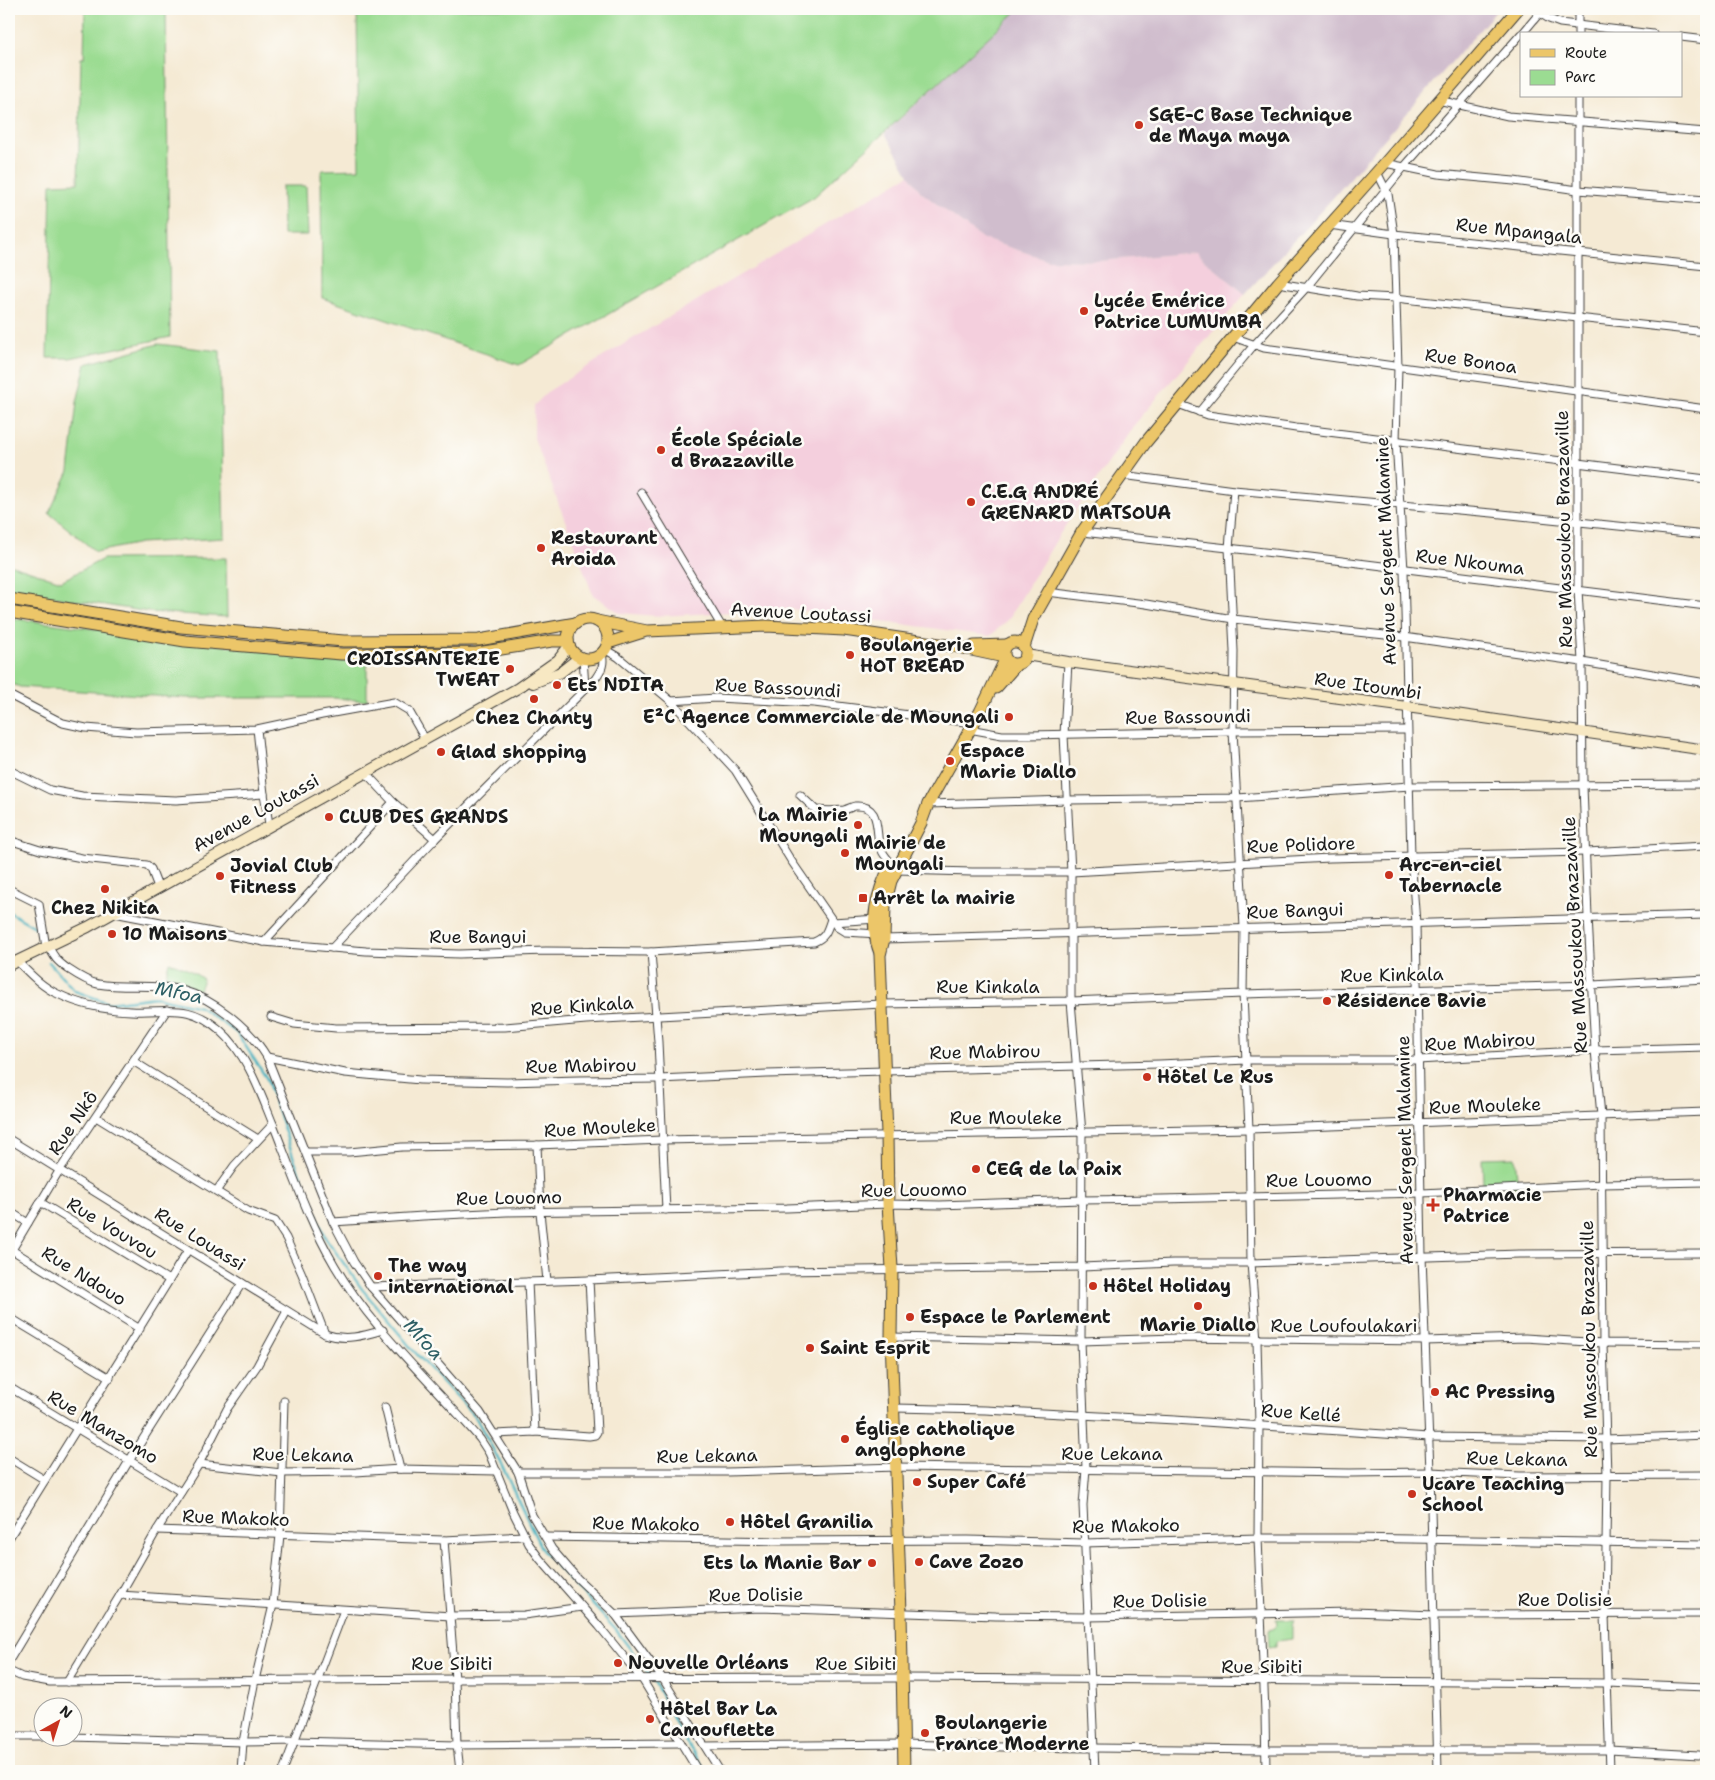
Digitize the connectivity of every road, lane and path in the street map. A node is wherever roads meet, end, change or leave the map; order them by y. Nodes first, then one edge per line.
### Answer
1 (1518, 9) edge
2 (1578, 9) edge
3 (1539, 10) edge
4 (1578, 24) junction
5 (1523, 32) edge
6 (1578, 32) edge
7 (1638, 32) edge
8 (1520, 36) edge
9 (1682, 37) edge
10 (1706, 40) edge
11 (1578, 98) edge
12 (1438, 100) junction
13 (1459, 106) junction
14 (1578, 122) junction
15 (1706, 132) edge
16 (1385, 163) junction
17 (1404, 167) junction
18 (1377, 172) junction
19 (1386, 189) junction
20 (1578, 190) junction
21 (1706, 200) edge
22 (1329, 225) junction
23 (1353, 228) junction
24 (1394, 234) junction
25 (1578, 252) junction
26 (1706, 266) edge
27 (1278, 283) junction
28 (1306, 288) junction
29 (1395, 298) junction
30 (1577, 318) junction
31 (1706, 332) edge
32 (1233, 337) junction
33 (1254, 345) junction
34 (1398, 367) junction
35 (1577, 391) junction
36 (1178, 404) junction
37 (1706, 409) edge
38 (1199, 412) junction
39 (1396, 441) junction
40 (1578, 462) junction
41 (1122, 475) junction
42 (1706, 479) edge
43 (1234, 490) junction
44 (641, 492) dead end
45 (1399, 504) junction
46 (1578, 522) junction
47 (1082, 532) junction
48 (1706, 535) edge
49 (1229, 548) junction
50 (1404, 570) junction
51 (1578, 589) junction
52 (1047, 592) junction
53 (9, 599) edge
54 (1706, 606) edge
55 (9, 612) edge
56 (1032, 619) junction
57 (1233, 619) junction
58 (597, 621) junction
59 (576, 623) junction
60 (722, 627) junction
61 (647, 631) junction
62 (1404, 637) junction
63 (569, 643) junction
64 (1009, 644) junction
65 (952, 646) junction
66 (605, 649) junction
67 (1025, 651) junction
68 (581, 658) junction
69 (1004, 659) junction
70 (1068, 662) junction
71 (1582, 662) junction
72 (1017, 664) junction
73 (1706, 683) edge
74 (1234, 684) junction
75 (585, 687) junction
76 (518, 688) junction
77 (9, 695) edge
78 (988, 697) junction
79 (671, 702) junction
80 (1406, 707) junction
81 (971, 726) junction
82 (257, 729) junction
83 (1407, 730) junction
84 (1233, 731) junction
85 (1584, 734) junction
86 (1064, 735) junction
87 (425, 739) junction
88 (1706, 750) edge
89 (9, 770) edge
90 (365, 772) junction
91 (1706, 784) edge
92 (1410, 786) junction
93 (1583, 786) junction
94 (264, 794) junction
95 (800, 795) dead end
96 (1236, 798) junction
97 (1068, 800) junction
98 (393, 802) junction
99 (925, 809) junction
100 (269, 824) junction
101 (434, 839) junction
102 (9, 840) edge
103 (1706, 846) edge
104 (1586, 852) junction
105 (1411, 856) junction
106 (1239, 862) junction
107 (894, 867) junction
108 (1071, 872) junction
109 (158, 887) junction
110 (9, 889) edge
111 (113, 913) junction
112 (1706, 915) edge
113 (1588, 917) junction
114 (879, 919) junction
115 (832, 920) junction
116 (1416, 923) junction
117 (1244, 927) junction
118 (1071, 934) junction
119 (881, 936) junction
120 (264, 942) junction
121 (48, 946) junction
122 (332, 948) junction
123 (651, 952) junction
124 (13, 963) edge
125 (1706, 979) edge
126 (1592, 985) junction
127 (1418, 989) junction
128 (1244, 994) junction
129 (1071, 1001) junction
130 (882, 1004) junction
131 (166, 1010) junction
132 (655, 1017) junction
133 (271, 1018) dead end
134 (1706, 1047) edge
135 (1595, 1050) junction
136 (267, 1057) junction
137 (1246, 1060) junction
138 (1418, 1060) junction
139 (133, 1061) junction
140 (1075, 1065) junction
141 (884, 1070) junction
142 (659, 1079) junction
143 (1706, 1112) edge
144 (96, 1116) junction
145 (1602, 1116) junction
146 (273, 1124) junction
147 (1420, 1124) junction
148 (1249, 1129) junction
149 (1082, 1133) junction
150 (888, 1134) junction
151 (9, 1139) edge
152 (258, 1139) junction
153 (662, 1140) junction
154 (537, 1146) junction
155 (306, 1152) junction
156 (59, 1171) junction
157 (1706, 1182) edge
158 (1602, 1184) junction
159 (216, 1190) junction
160 (1422, 1192) junction
161 (1250, 1197) junction
162 (1081, 1200) junction
163 (40, 1202) junction
164 (888, 1204) junction
165 (666, 1210) junction
166 (9, 1211) edge
167 (540, 1212) junction
168 (333, 1222) junction
169 (28, 1223) junction
170 (188, 1250) junction
171 (10, 1252) edge
172 (1706, 1253) edge
173 (1602, 1255) junction
174 (1422, 1256) junction
175 (1251, 1263) junction
176 (1082, 1267) junction
177 (892, 1268) junction
178 (169, 1280) junction
179 (588, 1280) junction
180 (242, 1282) junction
181 (528, 1282) junction
182 (547, 1282) junction
183 (371, 1287) junction
184 (287, 1311) junction
185 (9, 1317) edge
186 (140, 1329) junction
187 (383, 1330) junction
188 (324, 1334) junction
189 (891, 1338) junction
190 (1257, 1340) junction
191 (1082, 1341) junction
192 (1425, 1341) junction
193 (1603, 1343) junction
194 (1706, 1344) edge
195 (110, 1378) junction
196 (9, 1387) edge
197 (284, 1401) dead end
198 (385, 1407) dead end
199 (895, 1408) junction
200 (1085, 1415) junction
201 (1259, 1425) junction
202 (77, 1429) junction
203 (534, 1432) junction
204 (495, 1434) junction
205 (1706, 1435) edge
206 (1429, 1437) junction
207 (1606, 1439) junction
208 (9, 1458) edge
209 (129, 1461) junction
210 (199, 1464) junction
211 (897, 1467) junction
212 (400, 1469) junction
213 (1086, 1469) junction
214 (497, 1470) junction
215 (1258, 1471) junction
216 (518, 1472) junction
217 (1430, 1472) junction
218 (282, 1473) junction
219 (1706, 1475) edge
220 (1607, 1476) junction
221 (45, 1480) junction
222 (181, 1492) junction
223 (157, 1530) junction
224 (10, 1533) edge
225 (280, 1535) junction
226 (524, 1536) junction
227 (546, 1537) junction
228 (1258, 1538) junction
229 (444, 1540) junction
230 (898, 1540) junction
231 (1431, 1541) junction
232 (1606, 1541) junction
233 (1084, 1543) junction
234 (1706, 1544) edge
235 (120, 1595) junction
236 (273, 1606) junction
237 (582, 1607) junction
238 (344, 1610) junction
239 (901, 1612) junction
240 (615, 1614) junction
241 (1261, 1614) junction
242 (1605, 1614) junction
243 (1706, 1614) edge
244 (1435, 1615) junction
245 (451, 1616) junction
246 (1088, 1618) junction
247 (9, 1661) edge
248 (9, 1671) edge
249 (902, 1678) junction
250 (455, 1679) junction
251 (642, 1679) junction
252 (661, 1679) junction
253 (255, 1680) junction
254 (318, 1680) junction
255 (1090, 1681) junction
256 (67, 1682) junction
257 (1264, 1682) junction
258 (1436, 1683) junction
259 (1607, 1683) junction
260 (1706, 1687) edge
261 (9, 1736) edge
262 (32, 1736) edge
263 (82, 1737) edge
264 (294, 1741) junction
265 (244, 1742) junction
266 (681, 1743) junction
267 (904, 1744) junction
268 (457, 1745) junction
269 (704, 1746) junction
270 (1094, 1748) junction
271 (1266, 1750) junction
272 (1438, 1750) junction
273 (1609, 1750) junction
274 (1699, 1755) dead end
275 (240, 1771) edge
276 (283, 1771) edge
277 (460, 1771) edge
278 (698, 1771) edge
279 (720, 1771) edge
280 (904, 1771) edge
281 (1095, 1771) edge
282 (1266, 1771) edge
283 (1438, 1771) edge
284 (1610, 1771) edge

1 - 12 main road
2 - 4 street
3 - 4 street
3 - 5 street
4 - 6 street
4 - 7 street
8 - 13 street
9 - 10 street
11 - 14 street, Rue Massoukou Brazzaville
12 - 13 street
12 - 16 main road
13 - 14 street
13 - 17 street
14 - 15 street
14 - 20 street, Rue Massoukou Brazzaville
16 - 17 street
16 - 18 main road
17 - 19 street
17 - 20 street
18 - 19 street, Avenue Sergent Malamine
18 - 22 main road
19 - 23 street
19 - 24 street, Avenue Sergent Malamine
20 - 21 street
20 - 25 street, Rue Massoukou Brazzaville
22 - 23 street, Rue Mpangala
22 - 27 main road
23 - 24 street, Rue Mpangala
23 - 28 street
24 - 25 street, Rue Mpangala
24 - 29 street, Avenue Sergent Malamine
25 - 26 street, Rue Mpangala
25 - 30 street, Rue Massoukou Brazzaville
27 - 28 street
27 - 32 main road
28 - 29 street
28 - 33 street
29 - 30 street
29 - 34 street, Avenue Sergent Malamine
30 - 31 street
30 - 35 street, Rue Massoukou Brazzaville
32 - 33 street, Rue Bonoa
32 - 36 main road
33 - 34 street, Rue Bonoa
33 - 38 street
34 - 35 street, Rue Bonoa
34 - 39 street, Avenue Sergent Malamine
35 - 37 street, Rue Bonoa
35 - 40 street, Rue Massoukou Brazzaville
36 - 38 street
36 - 41 main road
38 - 39 street
39 - 40 street
39 - 45 street, Avenue Sergent Malamine
40 - 42 street
40 - 46 street, Rue Massoukou Brazzaville
41 - 43 street
41 - 47 main road
43 - 45 street
43 - 49 street
44 - 60 street
45 - 46 street
45 - 50 street, Avenue Sergent Malamine
46 - 48 street
46 - 51 street, Rue Massoukou Brazzaville
47 - 49 street, Rue Nkouma
47 - 52 main road
49 - 50 street, Rue Nkouma
49 - 57 street
50 - 51 street, Rue Nkouma
50 - 62 street, Avenue Sergent Malamine
51 - 54 street, Rue Nkouma
51 - 71 street, Rue Massoukou Brazzaville
52 - 56 main road
52 - 57 street
53 - 59 main road
55 - 63 main road
56 - 64 main road
56 - 67 main road
57 - 62 street
57 - 74 street
58 - 59 main road
58 - 61 main road, Avenue Loutassi
58 - 66 main road
59 - 63 main road
60 - 61 main road, Avenue Loutassi
60 - 65 main road, Avenue Loutassi
61 - 66 main road, Avenue Loutassi
62 - 71 street
62 - 80 street, Avenue Sergent Malamine
63 - 68 main road
63 - 76 main road, Avenue Loutassi
64 - 65 main road
64 - 67 main road
64 - 69 main road
65 - 69 main road
66 - 68 main road
66 - 75 street
66 - 79 street
67 - 70 main road, Rue Itoumbi
67 - 72 main road
68 - 75 street
68 - 76 main road, Avenue Loutassi
69 - 72 main road
69 - 78 main road
70 - 74 main road, Rue Itoumbi
70 - 86 street
71 - 73 street
71 - 85 street, Rue Massoukou Brazzaville
72 - 78 main road
74 - 80 main road, Rue Itoumbi
74 - 84 street
75 - 101 street
76 - 87 main road, Avenue Loutassi
77 - 82 street
78 - 81 main road
79 - 81 street, Rue Bassoundi
79 - 115 street
80 - 83 street, Avenue Sergent Malamine
80 - 85 main road, Rue Itoumbi
81 - 86 street, Rue Bassoundi
81 - 99 main road
82 - 87 street
82 - 94 street
83 - 84 street, Rue Bassoundi
83 - 92 street, Avenue Sergent Malamine
84 - 86 street, Rue Bassoundi
84 - 96 street
85 - 88 main road, Rue Itoumbi
85 - 93 street, Rue Massoukou Brazzaville
86 - 97 street
87 - 90 main road, Avenue Loutassi
89 - 94 street
90 - 98 street
90 - 100 main road, Avenue Loutassi
91 - 93 street
92 - 93 street
92 - 96 street
92 - 105 street, Avenue Sergent Malamine
93 - 104 street, Rue Massoukou Brazzaville
94 - 100 street
95 - 107 street
96 - 97 street
96 - 106 street
97 - 99 street
97 - 108 street
98 - 101 street
98 - 120 street
99 - 107 main road
100 - 109 main road, Avenue Loutassi
101 - 122 street
102 - 109 street
103 - 104 street, Rue Polidore
104 - 105 street, Rue Polidore
104 - 113 street, Rue Massoukou Brazzaville
105 - 106 street, Rue Polidore
105 - 116 street, Avenue Sergent Malamine
106 - 108 street, Rue Polidore
106 - 117 street
107 - 108 street, Rue Polidore
107 - 114 main road
108 - 118 street
109 - 111 main road, Avenue Loutassi
110 - 121 street
111 - 120 street, Rue Bangui
111 - 121 main road, Avenue Loutassi
112 - 113 street, Rue Bangui
113 - 116 street, Rue Bangui
113 - 126 street, Rue Massoukou Brazzaville
114 - 115 street
114 - 119 main road
115 - 119 street, Rue Bangui
115 - 123 street, Rue Bangui
116 - 117 street, Rue Bangui
116 - 127 street, Avenue Sergent Malamine
117 - 118 street, Rue Bangui
117 - 128 street
118 - 119 street, Rue Bangui
118 - 129 street
119 - 130 main road
120 - 122 street, Rue Bangui
121 - 124 main road, Avenue Loutassi
121 - 136 street
122 - 123 street, Rue Bangui
123 - 132 street
124 - 131 street
125 - 126 street, Rue Kinkala
126 - 127 street, Rue Kinkala
126 - 135 street, Rue Massoukou Brazzaville
127 - 128 street, Rue Kinkala
127 - 138 street, Avenue Sergent Malamine
128 - 129 street, Rue Kinkala
128 - 137 street
129 - 130 street, Rue Kinkala
129 - 140 street
130 - 132 street, Rue Kinkala
130 - 141 main road
131 - 139 street, Rue Nkô
131 - 146 street
132 - 133 street, Rue Kinkala
132 - 142 street
134 - 135 street, Rue Mabirou
135 - 138 street, Rue Mabirou
135 - 145 street, Rue Massoukou Brazzaville
136 - 142 street, Rue Mabirou
136 - 155 street
137 - 138 street, Rue Mabirou
137 - 140 street, Rue Mabirou
137 - 148 street
138 - 147 street, Avenue Sergent Malamine
139 - 144 street, Rue Nkô
139 - 152 street
140 - 141 street, Rue Mabirou
140 - 149 street
141 - 142 street, Rue Mabirou
141 - 150 main road
142 - 153 street
143 - 145 street, Rue Mouleke
144 - 156 street, Rue Nkô
144 - 159 street
145 - 147 street, Rue Mouleke
145 - 158 street, Rue Massoukou Brazzaville
146 - 152 street
146 - 187 street
147 - 148 street, Rue Mouleke
147 - 160 street, Avenue Sergent Malamine
148 - 149 street, Rue Mouleke
148 - 161 street
149 - 150 street, Rue Mouleke
149 - 162 street
150 - 153 street, Rue Mouleke
150 - 164 main road
151 - 156 street, Rue Louassi
152 - 159 street
153 - 154 street, Rue Mouleke
153 - 165 street
154 - 155 street, Rue Mouleke
154 - 167 street
155 - 168 street
156 - 163 street, Rue Nkô
156 - 170 street, Rue Louassi
157 - 158 street, Rue Louomo
158 - 160 street, Rue Louomo
158 - 173 street, Rue Massoukou Brazzaville
159 - 188 street
160 - 161 street, Rue Louomo
160 - 174 street, Avenue Sergent Malamine
161 - 162 street, Rue Louomo
161 - 175 street
162 - 164 street, Rue Louomo
162 - 176 street
163 - 169 street, Rue Nkô
163 - 178 street, Rue Vouvou
164 - 165 street, Rue Louomo
164 - 177 main road
165 - 167 street, Rue Louomo
166 - 169 street
167 - 168 street, Rue Louomo
167 - 182 street
168 - 183 street
169 - 171 street, Rue Nkô
170 - 178 street
170 - 180 street, Rue Louassi
171 - 186 street, Rue Ndouo
172 - 173 street
173 - 174 street
173 - 193 street, Rue Massoukou Brazzaville
174 - 175 street
174 - 192 street, Avenue Sergent Malamine
175 - 176 street
175 - 190 street
176 - 177 street
176 - 191 street
177 - 179 street
177 - 189 main road
178 - 186 street
179 - 182 street
179 - 203 street
180 - 184 street, Rue Louassi
180 - 209 street
181 - 182 street
181 - 183 street
181 - 203 street
183 - 204 street
184 - 188 street, Rue Louassi
184 - 210 street
185 - 195 street
186 - 195 street
187 - 188 street, Rue Louassi
187 - 214 street
189 - 191 street, Rue Loufoulakari
189 - 199 main road
190 - 191 street, Rue Loufoulakari
190 - 192 street, Rue Loufoulakari
190 - 201 street
191 - 200 street
192 - 193 street, Rue Loufoulakari
192 - 206 street, Avenue Sergent Malamine
193 - 194 street, Rue Loufoulakari
193 - 207 street, Rue Massoukou Brazzaville
195 - 202 street
196 - 202 street, Rue Manzomo
197 - 218 street
198 - 212 street
199 - 200 street, Rue Kellé
199 - 211 main road
200 - 201 street, Rue Kellé
200 - 213 street
201 - 206 street, Rue Kellé
201 - 215 street
202 - 209 street, Rue Manzomo
202 - 221 street
203 - 204 street
204 - 216 street
205 - 207 street, Rue Kellé
206 - 207 street, Rue Kellé
206 - 217 street, Avenue Sergent Malamine
207 - 220 street, Rue Massoukou Brazzaville
208 - 221 street
209 - 222 street, Rue Manzomo
209 - 247 street
210 - 218 street, Rue Lekana
210 - 222 street
211 - 213 street, Rue Lekana
211 - 216 street, Rue Lekana
211 - 230 main road
212 - 214 street, Rue Lekana
212 - 218 street, Rue Lekana
213 - 215 street, Rue Lekana
213 - 233 street
214 - 226 street
215 - 217 street, Rue Lekana
215 - 228 street
216 - 227 street
217 - 220 street, Rue Lekana
217 - 231 street, Avenue Sergent Malamine
218 - 225 street
219 - 220 street, Rue Lekana
220 - 232 street, Rue Massoukou Brazzaville
221 - 224 street
222 - 223 street
223 - 225 street, Rue Makoko
223 - 235 street
225 - 229 street, Rue Makoko
225 - 236 street
226 - 229 street, Rue Makoko
226 - 237 street
227 - 230 street, Rue Makoko
227 - 240 street
228 - 231 street, Rue Makoko
228 - 233 street, Rue Makoko
228 - 241 street
229 - 245 street
230 - 233 street, Rue Makoko
230 - 239 main road
231 - 232 street, Rue Makoko
231 - 244 street, Avenue Sergent Malamine
232 - 234 street, Rue Makoko
232 - 242 street, Rue Massoukou Brazzaville
233 - 246 street
235 - 236 street
235 - 256 street
236 - 238 street
236 - 253 street
237 - 245 street
237 - 251 street
238 - 245 street
238 - 254 street
239 - 240 street, Rue Dolisie
239 - 246 street, Rue Dolisie
239 - 249 main road
240 - 252 street
241 - 244 street, Rue Dolisie
241 - 246 street, Rue Dolisie
241 - 257 street
242 - 243 street, Rue Dolisie
242 - 244 street, Rue Dolisie
242 - 259 street, Rue Massoukou Brazzaville
244 - 258 street, Avenue Sergent Malamine
245 - 250 street
246 - 255 street
248 - 256 street, Rue Sibiti
249 - 252 street, Rue Sibiti
249 - 255 street, Rue Sibiti
249 - 267 main road
250 - 251 street, Rue Sibiti
250 - 254 street, Rue Sibiti
250 - 268 street
251 - 252 street, Rue Sibiti
251 - 266 street
252 - 269 street
253 - 254 street, Rue Sibiti
253 - 256 street, Rue Sibiti
253 - 265 street
254 - 264 street
255 - 257 street, Rue Sibiti
255 - 270 street
257 - 258 street, Rue Sibiti
257 - 271 street
258 - 259 street, Rue Sibiti
258 - 272 street, Avenue Sergent Malamine
259 - 260 street, Rue Sibiti
259 - 273 street, Rue Massoukou Brazzaville
261 - 262 street
263 - 265 street
264 - 265 street
264 - 268 street
264 - 276 street
265 - 275 street
266 - 268 street
266 - 278 street
267 - 269 street
267 - 270 street
267 - 280 main road
268 - 277 street
269 - 279 street
270 - 271 street
270 - 281 street
271 - 272 street
271 - 282 street
272 - 273 street
272 - 283 street, Avenue Sergent Malamine
273 - 274 street
273 - 284 street, Rue Massoukou Brazzaville

